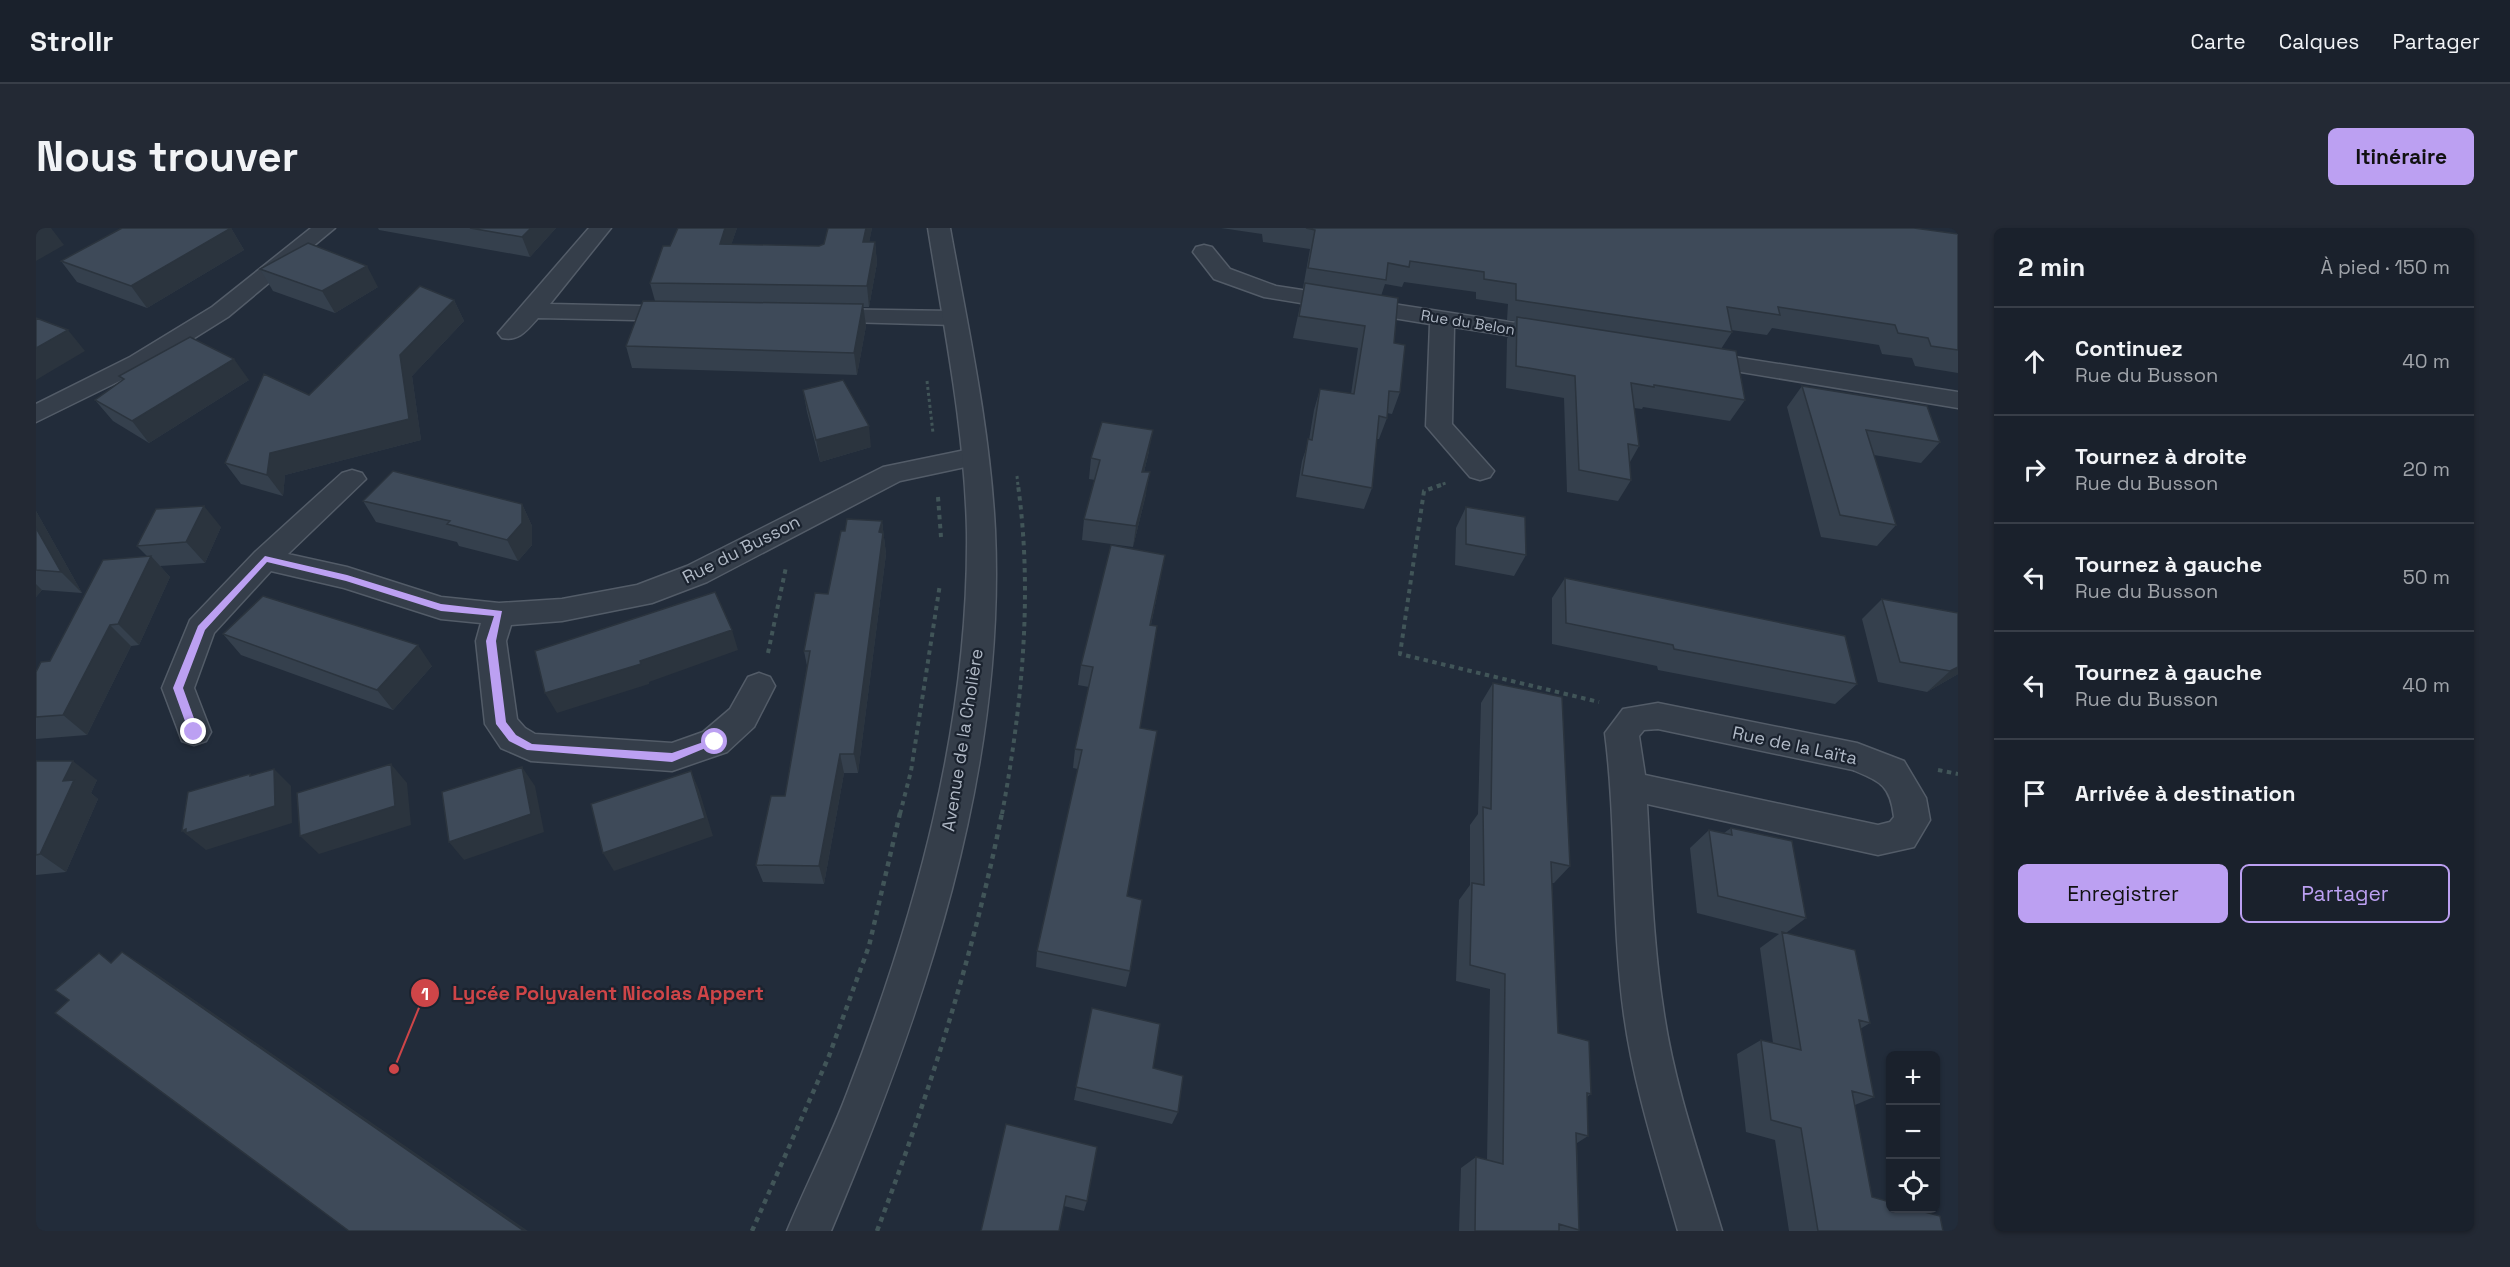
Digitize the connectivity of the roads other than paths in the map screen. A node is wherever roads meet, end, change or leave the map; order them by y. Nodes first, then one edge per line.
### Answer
1 (324, 228) edge
2 (600, 228) edge
3 (939, 228) edge
4 (1204, 252) dead end
5 (532, 311) junction
6 (709, 314) edge
7 (792, 316) edge
8 (954, 318) junction
9 (1442, 318) junction
10 (510, 333) dead end
11 (1583, 340) edge
12 (1677, 355) edge
13 (1958, 400) edge
14 (36, 414) edge
15 (956, 461) junction
16 (1480, 471) road end
17 (352, 479) dead end
18 (265, 559) junction
19 (499, 614) junction
20 (759, 686) road end
21 (194, 732) dead end
22 (1629, 786) junction
23 (809, 1231) edge
24 (1700, 1231) edge

1 - 14 street
2 - 5 street
3 - 8 street, Avenue de la Cholière
4 - 9 street, Rue du Belon
5 - 6 street
5 - 10 street
7 - 8 street
8 - 15 street, Avenue de la Cholière
9 - 11 street, Rue du Belon
9 - 16 street
12 - 13 street
15 - 19 street, Rue du Busson
15 - 23 street, Avenue de la Cholière
17 - 18 street
18 - 19 street, Rue du Busson
18 - 21 street
19 - 20 street
22 - 22 street, Rue de la Laïta
22 - 24 street

